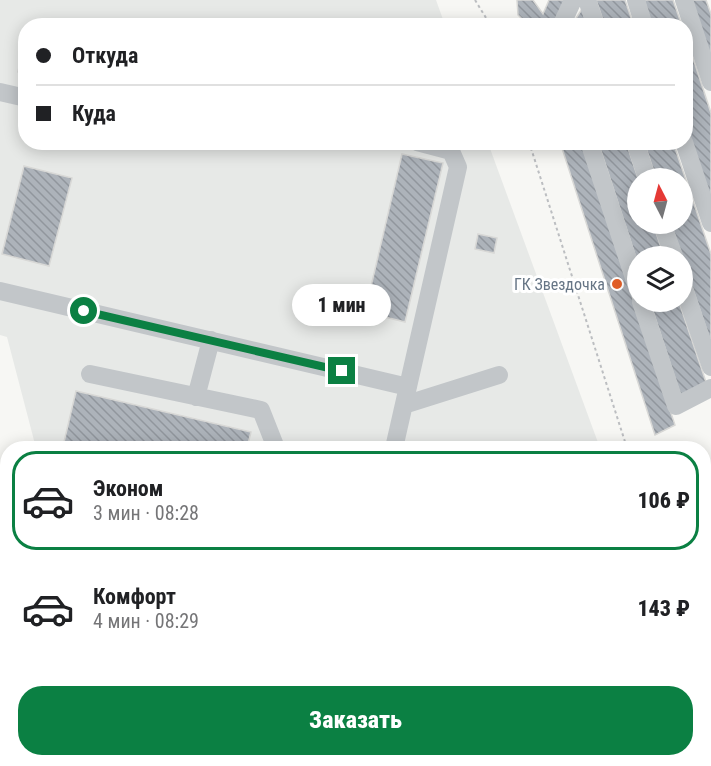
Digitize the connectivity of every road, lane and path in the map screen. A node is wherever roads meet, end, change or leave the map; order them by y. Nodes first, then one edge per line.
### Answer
1 (475, 0) edge
2 (573, 0) edge
3 (587, 0) edge
4 (636, 0) edge
5 (684, 0) edge
6 (486, 18) edge
7 (565, 18) edge
8 (593, 18) edge
9 (642, 18) edge
10 (690, 18) edge
11 (693, 27) edge
12 (711, 82) edge
13 (0, 92) edge
14 (18, 96) edge
15 (447, 150) edge
16 (531, 150) edge
17 (592, 150) edge
18 (638, 150) edge
19 (687, 150) edge
20 (644, 168) edge
21 (711, 223) edge
22 (627, 257) edge
23 (0, 291) edge
24 (644, 312) edge
25 (692, 312) edge
26 (211, 340) junction
27 (711, 367) edge
28 (90, 374) dead end
29 (499, 375) dead end
30 (408, 387) junction
31 (711, 388) edge
32 (196, 397) junction
33 (404, 405) junction
34 (273, 441) edge
35 (396, 441) edge
36 (625, 441) edge

1 - 6 path
2 - 7 street
3 - 8 street
4 - 9 street
5 - 10 street
11 - 12 street
13 - 14 street
15 - 30 street
16 - 36 path
17 - 22 street
18 - 20 street
19 - 21 street
23 - 26 street
24 - 31 street
25 - 27 street
26 - 30 street
26 - 32 street
28 - 32 street
29 - 33 street
30 - 33 street
32 - 34 street
33 - 35 street

